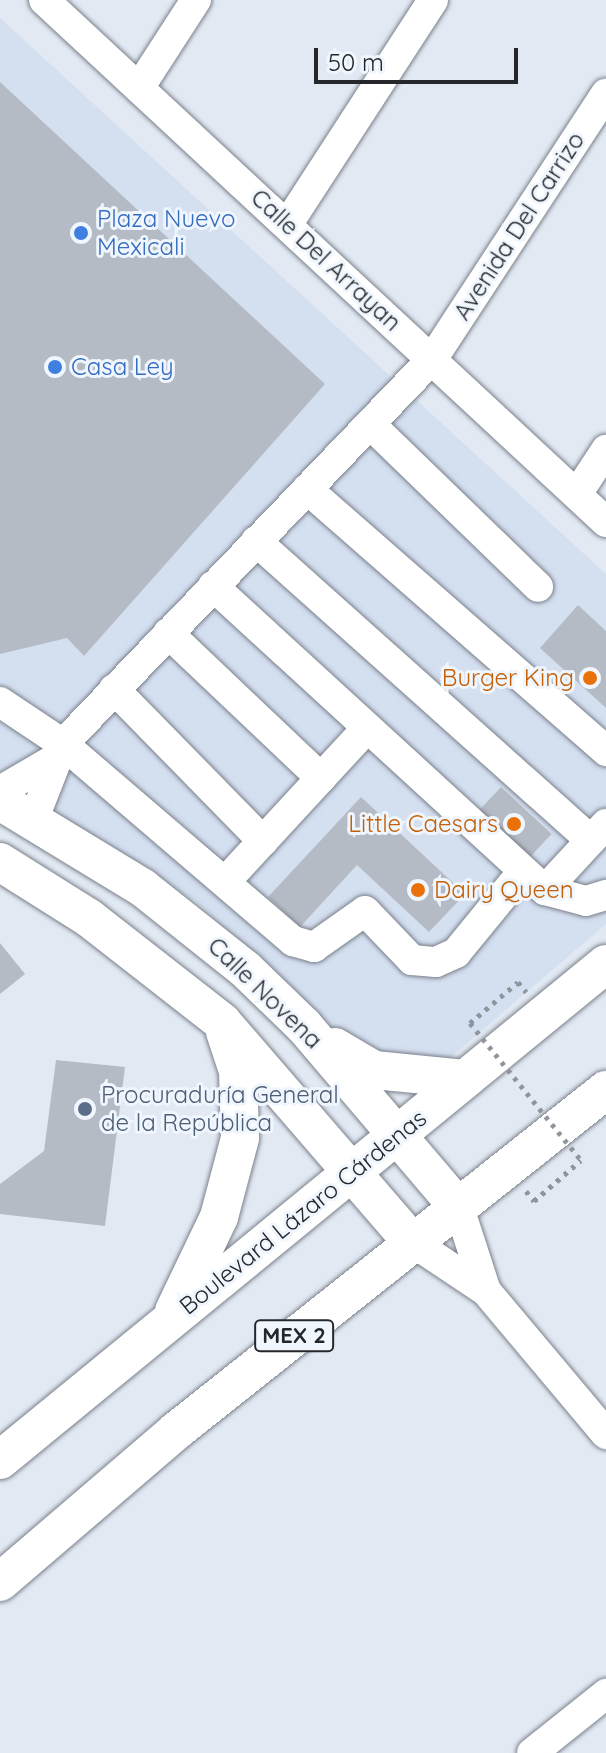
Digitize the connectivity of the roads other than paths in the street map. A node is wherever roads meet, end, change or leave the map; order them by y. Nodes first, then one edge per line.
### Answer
1 (44, 0) edge
2 (196, 0) edge
3 (433, 0) edge
4 (139, 88) junction
5 (606, 94) edge
6 (287, 225) junction
7 (433, 358) junction
8 (370, 424) junction
9 (606, 450) edge
10 (307, 489) junction
11 (577, 494) junction
12 (606, 522) edge
13 (256, 541) junction
14 (213, 586) junction
15 (538, 587) dead end
16 (168, 633) junction
17 (114, 689) junction
18 (0, 702) edge
19 (367, 728) junction
20 (59, 751) junction
21 (606, 751) edge
22 (321, 778) junction
23 (0, 791) edge
24 (0, 801) edge
25 (17, 824) edge
26 (598, 832) edge
27 (263, 841) junction
28 (0, 862) edge
29 (534, 880) junction
30 (225, 882) junction
31 (606, 895) edge
32 (606, 964) edge
33 (222, 1022) junction
34 (304, 1026) junction
35 (465, 1079) junction
36 (606, 1090) edge
37 (398, 1134) junction
38 (354, 1173) junction
39 (459, 1208) junction
40 (411, 1241) junction
41 (486, 1291) junction
42 (170, 1321) junction
43 (606, 1434) edge
44 (0, 1460) edge
45 (0, 1582) edge
46 (606, 1694) edge
47 (532, 1753) edge

1 - 4 street, Calle Del Arrayan
2 - 4 street
3 - 6 street
4 - 6 street, Calle Del Arrayan
5 - 7 street, Avenida Del Carrizo
6 - 7 street, Calle Del Arrayan
7 - 8 street, Avenida Del Carrizo
7 - 11 street, Calle Del Arrayan
8 - 10 street, Avenida Del Carrizo
8 - 15 street
9 - 11 street
10 - 13 street, Avenida Del Carrizo
10 - 21 street
11 - 12 street, Calle Del Arrayan
13 - 14 street, Avenida Del Carrizo
13 - 26 street
14 - 16 street, Avenida Del Carrizo
14 - 19 street
16 - 17 street, Avenida Del Carrizo
16 - 22 street
17 - 20 street, Avenida Del Carrizo
17 - 27 street
18 - 20 street
19 - 22 street
19 - 29 street
20 - 23 street
20 - 25 street
20 - 30 street
22 - 27 street
24 - 25 main road, Calle Novena
25 - 34 main road, Calle Novena
26 - 29 street
27 - 30 street
28 - 33 main road, Calle Novena
29 - 30 street
29 - 31 street
32 - 35 main road, Boulevard Lázaro Cárdenas
33 - 38 main road, Calle Novena
33 - 42 main road
34 - 35 main road
34 - 37 main road, Calle Novena
35 - 37 main road, Boulevard Lázaro Cárdenas
36 - 39 main road, MEX 2
37 - 38 main road, Boulevard Lázaro Cárdenas
37 - 39 main road, Calle Novena
38 - 40 main road, Calle Novena
38 - 42 main road, Boulevard Lázaro Cárdenas
39 - 40 main road, MEX 2
39 - 41 street, Calle Novena
40 - 41 street, Calle Novena
40 - 45 main road, MEX 2
41 - 43 street, Calle Novena
42 - 44 main road, Boulevard Lázaro Cárdenas
46 - 47 street

